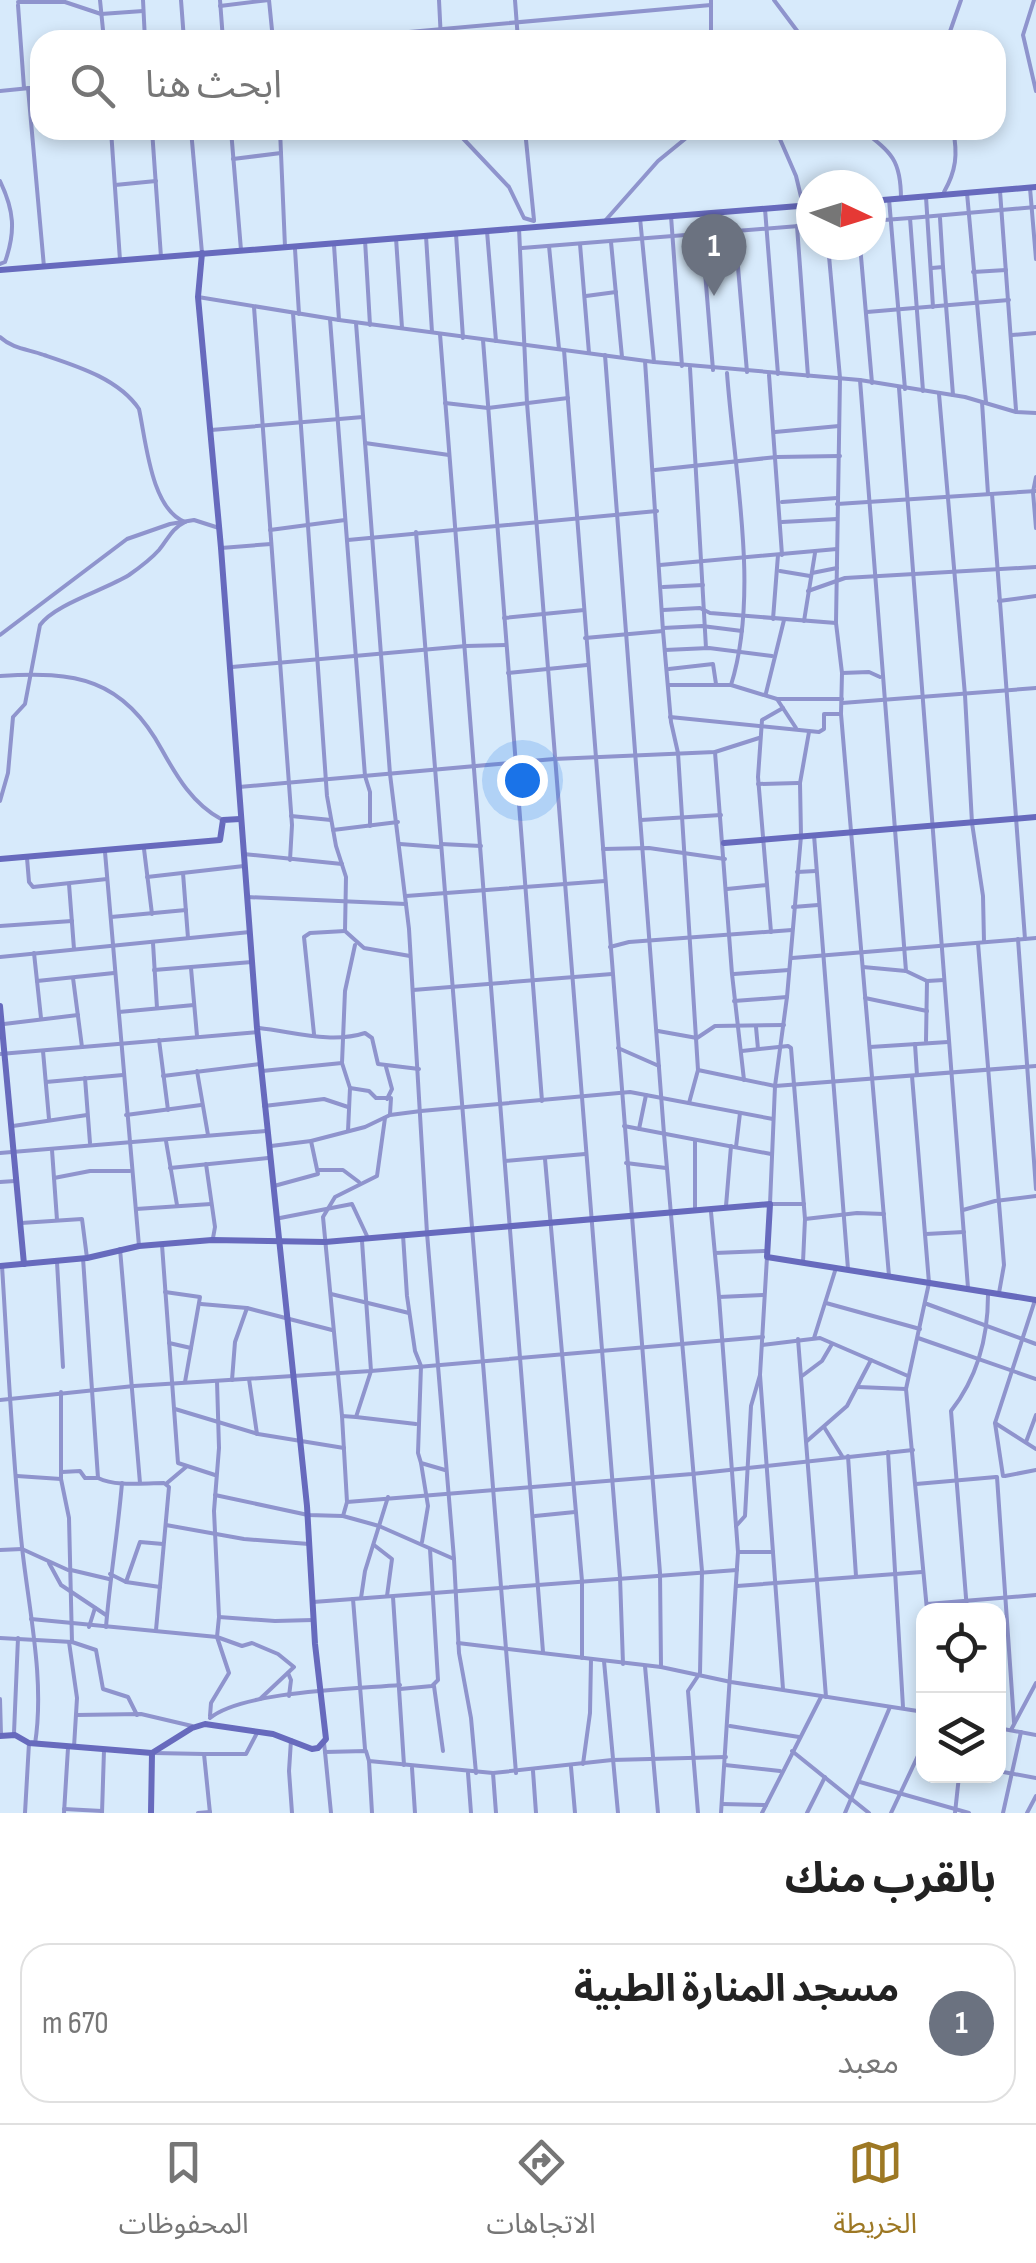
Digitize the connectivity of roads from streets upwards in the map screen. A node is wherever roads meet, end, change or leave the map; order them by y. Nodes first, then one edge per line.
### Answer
1 (100, 0) edge
2 (143, 0) edge
3 (181, 0) edge
4 (269, 0) edge
5 (439, 0) edge
6 (515, 0) edge
7 (774, 0) edge
8 (962, 0) edge
9 (1034, 0) edge
10 (17, 1) edge
11 (220, 3) edge
12 (711, 3) edge
13 (144, 12) junction
14 (101, 14) junction
15 (517, 24) junction
16 (103, 30) edge
17 (145, 30) edge
18 (183, 30) edge
19 (222, 30) edge
20 (272, 30) edge
21 (441, 30) joint
22 (517, 30) edge
23 (712, 30) edge
24 (796, 30) edge
25 (952, 30) edge
26 (26, 88) junction
27 (30, 88) edge
28 (0, 91) edge
29 (1036, 91) edge
30 (30, 128) edge
31 (31, 140) edge
32 (112, 140) edge
33 (153, 140) edge
34 (192, 140) edge
35 (232, 140) edge
36 (280, 140) edge
37 (464, 140) edge
38 (526, 140) edge
39 (684, 140) edge
40 (780, 140) edge
41 (877, 140) edge
42 (953, 140) edge
43 (281, 153) junction
44 (233, 159) junction
45 (796, 176) edge
46 (0, 181) edge
47 (156, 181) junction
48 (115, 185) junction
49 (1033, 188) edge
50 (1000, 191) junction
51 (967, 193) junction
52 (943, 196) junction
53 (926, 197) junction
54 (901, 199) junction
55 (886, 200) edge
56 (889, 200) junction
57 (796, 206) edge
58 (1034, 208) edge
59 (765, 209) junction
60 (1001, 210) junction
61 (968, 212) junction
62 (671, 216) junction
63 (640, 218) junction
64 (910, 218) junction
65 (940, 218) junction
66 (928, 219) junction
67 (886, 220) edge
68 (890, 220) junction
69 (604, 222) junction
70 (535, 224) junction
71 (796, 226) edge
72 (519, 228) junction
73 (766, 229) junction
74 (487, 231) junction
75 (734, 232) junction
76 (456, 234) junction
77 (702, 235) junction
78 (426, 236) junction
79 (396, 238) junction
80 (672, 238) junction
81 (364, 240) junction
82 (642, 240) junction
83 (611, 242) junction
84 (333, 243) junction
85 (580, 244) junction
86 (295, 246) junction
87 (549, 246) junction
88 (285, 247) junction
89 (520, 248) junction
90 (241, 250) junction
91 (202, 253) junction
92 (161, 257) junction
93 (1036, 259) edge
94 (120, 260) junction
95 (800, 260) edge
96 (829, 260) edge
97 (862, 260) edge
98 (44, 266) junction
99 (943, 266) junction
100 (0, 267) edge
101 (932, 268) junction
102 (1006, 270) junction
103 (973, 272) junction
104 (616, 292) junction
105 (585, 296) junction
106 (198, 297) junction
107 (1008, 300) junction
108 (978, 304) junction
109 (254, 307) junction
110 (947, 307) junction
111 (918, 308) junction
112 (933, 308) junction
113 (897, 310) junction
114 (867, 312) junction
115 (296, 313) junction
116 (330, 319) junction
117 (339, 320) junction
118 (356, 322) junction
119 (370, 324) junction
120 (402, 329) junction
121 (1036, 332) edge
122 (432, 333) junction
123 (440, 334) junction
124 (1012, 335) junction
125 (0, 338) edge
126 (464, 338) junction
127 (482, 340) junction
128 (496, 342) junction
129 (526, 346) junction
130 (562, 349) junction
131 (589, 353) junction
132 (605, 355) junction
133 (622, 358) junction
134 (646, 361) junction
135 (654, 362) junction
136 (682, 366) junction
137 (690, 367) junction
138 (713, 370) junction
139 (727, 370) junction
140 (748, 372) junction
141 (769, 373) junction
142 (778, 374) junction
143 (808, 376) junction
144 (840, 378) junction
145 (860, 380) junction
146 (872, 383) junction
147 (902, 388) junction
148 (923, 391) junction
149 (939, 394) junction
150 (953, 395) junction
151 (568, 398) junction
152 (984, 402) junction
153 (445, 403) junction
154 (527, 403) junction
155 (488, 408) junction
156 (1016, 412) junction
157 (1036, 413) edge
158 (363, 417) junction
159 (338, 418) junction
160 (301, 421) junction
161 (261, 425) junction
162 (839, 426) junction
163 (210, 430) junction
164 (775, 432) junction
165 (365, 443) junction
166 (449, 455) junction
167 (840, 456) junction
168 (777, 457) junction
169 (734, 462) junction
170 (696, 466) junction
171 (654, 470) junction
172 (1036, 477) edge
173 (1034, 491) edge
174 (990, 494) junction
175 (948, 497) junction
176 (906, 500) junction
177 (837, 501) junction
178 (780, 502) junction
179 (869, 503) junction
180 (657, 511) junction
181 (617, 515) junction
182 (837, 519) junction
183 (345, 520) junction
184 (578, 520) junction
185 (185, 522) junction
186 (537, 522) junction
187 (782, 522) junction
188 (308, 526) junction
189 (496, 526) junction
190 (219, 528) junction
191 (1036, 528) edge
192 (455, 529) junction
193 (270, 530) junction
194 (416, 532) junction
195 (374, 537) junction
196 (348, 540) junction
197 (271, 544) junction
198 (221, 548) junction
199 (837, 549) junction
200 (815, 553) junction
201 (780, 555) junction
202 (744, 558) junction
203 (702, 562) junction
204 (660, 565) junction
205 (1036, 567) edge
206 (837, 568) junction
207 (997, 570) junction
208 (778, 571) junction
209 (954, 573) junction
210 (810, 574) junction
211 (913, 576) junction
212 (873, 578) junction
213 (837, 581) junction
214 (703, 585) junction
215 (661, 587) junction
216 (808, 592) junction
217 (1036, 596) edge
218 (999, 601) junction
219 (704, 609) junction
220 (584, 610) junction
221 (662, 610) junction
222 (544, 613) junction
223 (744, 616) junction
224 (504, 618) junction
225 (773, 619) junction
226 (784, 620) junction
227 (804, 621) junction
228 (836, 623) junction
229 (705, 626) junction
230 (663, 629) junction
231 (742, 631) junction
232 (626, 634) junction
233 (0, 635) edge
234 (585, 638) junction
235 (466, 646) junction
236 (506, 646) junction
237 (706, 648) junction
238 (665, 650) junction
239 (426, 651) junction
240 (742, 652) junction
241 (382, 654) junction
242 (357, 656) junction
243 (772, 656) junction
244 (319, 659) junction
245 (279, 663) junction
246 (587, 665) junction
247 (230, 667) junction
248 (547, 668) junction
249 (666, 669) junction
250 (842, 672) junction
251 (508, 673) junction
252 (32, 675) junction
253 (0, 676) edge
254 (880, 677) junction
255 (716, 684) junction
256 (668, 685) junction
257 (731, 685) junction
258 (1036, 688) edge
259 (1005, 691) junction
260 (766, 693) junction
261 (965, 695) junction
262 (925, 698) junction
263 (777, 699) junction
264 (842, 701) junction
265 (884, 701) junction
266 (783, 708) junction
267 (842, 714) junction
268 (670, 717) junction
269 (759, 725) junction
270 (798, 730) junction
271 (808, 732) junction
272 (759, 738) junction
273 (716, 752) junction
274 (678, 753) junction
275 (635, 756) junction
276 (595, 757) junction
277 (554, 758) junction
278 (514, 762) junction
279 (474, 766) junction
280 (436, 768) junction
281 (390, 774) junction
282 (365, 776) junction
283 (327, 780) junction
284 (287, 783) junction
285 (800, 783) junction
286 (758, 784) junction
287 (238, 788) junction
288 (0, 801) edge
289 (721, 815) junction
290 (291, 816) junction
291 (1036, 817) edge
292 (240, 818) junction
293 (682, 818) junction
294 (1014, 819) junction
295 (222, 820) junction
296 (330, 820) junction
297 (640, 820) junction
298 (398, 822) junction
299 (972, 822) junction
300 (370, 826) junction
301 (933, 826) junction
302 (893, 829) junction
303 (333, 830) junction
304 (852, 832) junction
305 (801, 836) junction
306 (814, 836) junction
307 (764, 840) junction
308 (724, 843) junction
309 (143, 844) junction
310 (400, 844) junction
311 (439, 845) junction
312 (481, 846) junction
313 (642, 847) junction
314 (104, 849) junction
315 (603, 849) junction
316 (684, 853) junction
317 (243, 854) junction
318 (27, 856) junction
319 (0, 859) edge
320 (724, 859) junction
321 (290, 860) junction
322 (342, 864) junction
323 (244, 866) junction
324 (816, 871) junction
325 (797, 872) junction
326 (184, 873) junction
327 (148, 877) junction
328 (107, 879) junction
329 (605, 881) junction
330 (69, 884) junction
331 (564, 884) junction
332 (768, 884) junction
333 (524, 888) junction
334 (727, 889) junction
335 (484, 891) junction
336 (443, 894) junction
337 (406, 896) junction
338 (247, 897) junction
339 (346, 901) junction
340 (406, 904) junction
341 (818, 905) junction
342 (793, 907) junction
343 (186, 910) junction
344 (152, 914) junction
345 (110, 917) junction
346 (72, 922) junction
347 (0, 926) edge
348 (792, 930) junction
349 (345, 931) junction
350 (250, 932) junction
351 (771, 932) junction
352 (729, 935) junction
353 (690, 938) junction
354 (1036, 938) edge
355 (1022, 939) junction
356 (188, 940) junction
357 (650, 941) junction
358 (355, 942) junction
359 (981, 942) junction
360 (153, 943) junction
361 (942, 945) junction
362 (112, 946) junction
363 (610, 947) junction
364 (74, 949) junction
365 (904, 949) junction
366 (861, 952) junction
367 (34, 953) junction
368 (410, 956) junction
369 (822, 956) junction
370 (0, 957) edge
371 (790, 958) junction
372 (252, 962) junction
373 (862, 967) junction
374 (191, 968) junction
375 (154, 970) junction
376 (789, 970) junction
377 (906, 972) junction
378 (114, 973) junction
379 (612, 974) junction
380 (732, 974) junction
381 (571, 977) junction
382 (74, 978) junction
383 (531, 980) junction
384 (944, 980) junction
385 (927, 981) junction
386 (38, 982) junction
387 (490, 984) junction
388 (451, 986) junction
389 (413, 990) junction
390 (787, 996) junction
391 (865, 998) junction
392 (734, 1001) junction
393 (194, 1005) junction
394 (0, 1006) edge
395 (157, 1008) junction
396 (927, 1011) junction
397 (119, 1012) junction
398 (78, 1015) junction
399 (41, 1019) junction
400 (1, 1024) edge
401 (784, 1025) junction
402 (756, 1026) junction
403 (737, 1027) junction
404 (257, 1030) junction
405 (657, 1031) junction
406 (314, 1034) junction
407 (197, 1036) junction
408 (697, 1038) junction
409 (159, 1040) junction
410 (344, 1040) junction
411 (948, 1042) junction
412 (120, 1044) junction
413 (915, 1044) junction
414 (926, 1044) junction
415 (781, 1046) junction
416 (82, 1047) junction
417 (870, 1047) junction
418 (618, 1048) junction
419 (758, 1049) junction
420 (43, 1051) junction
421 (741, 1051) junction
422 (2, 1054) edge
423 (342, 1063) junction
424 (659, 1066) junction
425 (1027, 1066) junction
426 (1036, 1066) edge
427 (261, 1067) junction
428 (386, 1067) junction
429 (419, 1069) junction
430 (990, 1069) junction
431 (698, 1070) junction
432 (197, 1071) junction
433 (950, 1072) junction
434 (123, 1075) junction
435 (164, 1076) junction
436 (914, 1076) junction
437 (85, 1078) junction
438 (744, 1080) junction
439 (872, 1080) junction
440 (46, 1082) junction
441 (832, 1083) junction
442 (4, 1084) edge
443 (794, 1085) junction
444 (775, 1086) junction
445 (350, 1088) junction
446 (621, 1092) junction
447 (646, 1094) junction
448 (581, 1098) junction
449 (661, 1098) junction
450 (388, 1099) junction
451 (542, 1101) junction
452 (689, 1103) junction
453 (500, 1104) junction
454 (201, 1105) junction
455 (264, 1106) junction
456 (461, 1107) junction
457 (348, 1108) junction
458 (168, 1110) junction
459 (421, 1110) junction
460 (740, 1113) junction
461 (87, 1115) junction
462 (126, 1115) junction
463 (388, 1117) junction
464 (49, 1119) junction
465 (773, 1119) junction
466 (12, 1126) junction
467 (624, 1126) junction
468 (638, 1129) junction
469 (266, 1131) junction
470 (348, 1132) junction
471 (664, 1134) junction
472 (208, 1135) junction
473 (166, 1139) junction
474 (695, 1140) junction
475 (128, 1141) junction
476 (311, 1141) junction
477 (90, 1146) junction
478 (267, 1146) junction
479 (734, 1147) junction
480 (52, 1148) junction
481 (14, 1151) junction
482 (0, 1152) edge
483 (585, 1154) junction
484 (771, 1154) junction
485 (268, 1158) junction
486 (545, 1158) junction
487 (504, 1161) junction
488 (626, 1163) junction
489 (206, 1164) junction
490 (170, 1168) junction
491 (667, 1168) junction
492 (319, 1170) junction
493 (130, 1171) junction
494 (54, 1178) junction
495 (15, 1181) junction
496 (0, 1182) edge
497 (361, 1184) junction
498 (271, 1186) junction
499 (1036, 1188) edge
500 (1036, 1196) edge
501 (998, 1200) junction
502 (211, 1204) junction
503 (770, 1204) junction
504 (804, 1204) junction
505 (177, 1205) junction
506 (726, 1207) junction
507 (711, 1208) junction
508 (134, 1209) junction
509 (326, 1209) junction
510 (695, 1210) junction
511 (962, 1210) junction
512 (671, 1212) junction
513 (844, 1214) junction
514 (884, 1214) junction
515 (630, 1216) junction
516 (275, 1219) junction
517 (591, 1219) junction
518 (805, 1219) junction
519 (57, 1220) junction
520 (550, 1222) junction
521 (20, 1223) junction
522 (510, 1225) junction
523 (471, 1230) junction
524 (964, 1232) junction
525 (427, 1233) junction
526 (926, 1234) junction
527 (403, 1235) junction
528 (365, 1239) junction
529 (212, 1240) junction
530 (277, 1241) junction
531 (325, 1242) junction
532 (162, 1245) junction
533 (139, 1246) junction
534 (120, 1249) junction
535 (715, 1253) junction
536 (767, 1254) junction
537 (85, 1258) junction
538 (57, 1261) junction
539 (804, 1262) junction
540 (24, 1264) junction
541 (1, 1266) edge
542 (836, 1268) junction
543 (848, 1270) junction
544 (889, 1276) junction
545 (929, 1282) junction
546 (968, 1288) junction
547 (988, 1291) junction
548 (165, 1292) junction
549 (999, 1293) junction
550 (330, 1294) junction
551 (764, 1295) junction
552 (719, 1296) junction
553 (1036, 1300) edge
554 (366, 1302) junction
555 (826, 1303) junction
556 (200, 1304) junction
557 (926, 1304) junction
558 (248, 1308) junction
559 (409, 1313) junction
560 (286, 1320) junction
561 (988, 1326) junction
562 (333, 1330) junction
563 (920, 1330) junction
564 (763, 1337) junction
565 (814, 1338) junction
566 (918, 1338) junction
567 (798, 1339) junction
568 (1024, 1339) junction
569 (722, 1341) junction
570 (169, 1344) junction
571 (682, 1344) junction
572 (832, 1344) junction
573 (1036, 1344) edge
574 (762, 1345) junction
575 (642, 1346) junction
576 (191, 1348) junction
577 (602, 1351) junction
578 (561, 1353) junction
579 (521, 1357) junction
580 (482, 1360) junction
581 (871, 1360) junction
582 (978, 1360) junction
583 (438, 1365) junction
584 (63, 1366) dead end
585 (421, 1366) junction
586 (1013, 1371) junction
587 (371, 1372) junction
588 (336, 1374) junction
589 (760, 1375) junction
590 (294, 1376) junction
591 (908, 1376) junction
592 (801, 1378) junction
593 (1036, 1378) edge
594 (249, 1379) junction
595 (232, 1380) junction
596 (184, 1382) junction
597 (217, 1382) junction
598 (172, 1383) junction
599 (134, 1386) junction
600 (858, 1387) junction
601 (906, 1389) junction
602 (92, 1391) junction
603 (60, 1392) junction
604 (10, 1399) junction
605 (0, 1400) edge
606 (175, 1409) junction
607 (1036, 1415) edge
608 (342, 1416) junction
609 (356, 1416) junction
610 (219, 1423) junction
611 (995, 1423) junction
612 (417, 1424) junction
613 (824, 1427) junction
614 (258, 1434) junction
615 (298, 1440) junction
616 (806, 1442) junction
617 (1026, 1442) junction
618 (344, 1448) junction
619 (1036, 1449) edge
620 (913, 1450) junction
621 (888, 1452) junction
622 (845, 1456) junction
623 (807, 1460) junction
624 (422, 1463) junction
625 (765, 1465) junction
626 (186, 1467) junction
627 (746, 1467) junction
628 (732, 1469) junction
629 (447, 1470) junction
630 (62, 1472) junction
631 (1036, 1472) edge
632 (692, 1474) junction
633 (215, 1475) junction
634 (16, 1476) junction
635 (652, 1477) junction
636 (1000, 1477) junction
637 (98, 1478) junction
638 (61, 1480) junction
639 (612, 1480) junction
640 (957, 1480) junction
641 (122, 1483) junction
642 (140, 1483) junction
643 (166, 1483) junction
644 (572, 1484) junction
645 (916, 1484) junction
646 (531, 1486) junction
647 (492, 1489) junction
648 (448, 1492) junction
649 (215, 1494) junction
650 (425, 1496) junction
651 (388, 1498) junction
652 (347, 1502) junction
653 (575, 1512) junction
654 (308, 1515) junction
655 (343, 1516) junction
656 (533, 1516) junction
657 (165, 1525) junction
658 (378, 1526) junction
659 (736, 1526) junction
660 (215, 1534) junction
661 (422, 1543) junction
662 (164, 1544) junction
663 (310, 1544) junction
664 (374, 1545) junction
665 (430, 1549) junction
666 (0, 1550) edge
667 (22, 1550) junction
668 (738, 1552) junction
669 (774, 1552) junction
670 (454, 1559) junction
671 (49, 1562) junction
672 (69, 1570) junction
673 (737, 1570) junction
674 (702, 1571) junction
675 (923, 1572) junction
676 (660, 1573) junction
677 (896, 1574) junction
678 (109, 1577) junction
679 (620, 1577) junction
680 (856, 1577) junction
681 (816, 1580) junction
682 (582, 1581) junction
683 (126, 1582) junction
684 (776, 1584) junction
685 (540, 1585) junction
686 (738, 1586) junction
687 (160, 1587) junction
688 (500, 1587) junction
689 (455, 1591) junction
690 (72, 1593) junction
691 (432, 1594) junction
692 (1036, 1596) edge
693 (390, 1597) junction
694 (1005, 1597) junction
695 (361, 1598) junction
696 (353, 1599) junction
697 (312, 1602) junction
698 (966, 1602) junction
699 (927, 1603) edge
700 (958, 1603) edge
701 (95, 1608) junction
702 (107, 1616) junction
703 (219, 1617) junction
704 (31, 1619) junction
705 (313, 1620) junction
706 (72, 1626) junction
707 (89, 1627) junction
708 (106, 1629) junction
709 (156, 1630) junction
710 (217, 1637) junction
711 (0, 1638) edge
712 (18, 1638) junction
713 (33, 1640) junction
714 (70, 1642) junction
715 (458, 1642) junction
716 (504, 1647) junction
717 (543, 1652) junction
718 (582, 1658) junction
719 (590, 1659) junction
720 (604, 1661) junction
721 (623, 1664) junction
722 (646, 1666) junction
723 (662, 1667) junction
724 (700, 1673) junction
725 (288, 1674) junction
726 (731, 1682) junction
727 (1036, 1683) edge
728 (434, 1686) junction
729 (400, 1687) junction
730 (360, 1689) junction
731 (783, 1689) junction
732 (320, 1693) junction
733 (289, 1696) junction
734 (824, 1697) junction
735 (260, 1698) junction
736 (0, 1700) edge
737 (891, 1705) junction
738 (903, 1708) junction
739 (916, 1710) edge
740 (137, 1714) junction
741 (76, 1715) junction
742 (210, 1720) junction
743 (1014, 1722) junction
744 (728, 1726) junction
745 (196, 1727) junction
746 (1006, 1729) edge
747 (1011, 1730) junction
748 (257, 1732) junction
749 (1021, 1732) junction
750 (14, 1735) junction
751 (1036, 1735) edge
752 (1, 1736) edge
753 (799, 1737) junction
754 (291, 1740) junction
755 (32, 1744) junction
756 (71, 1746) junction
757 (325, 1748) junction
758 (104, 1750) junction
759 (366, 1750) junction
760 (443, 1751) dead end
761 (792, 1751) junction
762 (152, 1753) junction
763 (204, 1754) junction
764 (726, 1757) junction
765 (694, 1758) junction
766 (612, 1760) junction
767 (655, 1760) junction
768 (369, 1761) junction
769 (404, 1765) junction
770 (583, 1765) junction
771 (725, 1765) junction
772 (916, 1765) edge
773 (412, 1766) junction
774 (570, 1767) junction
775 (533, 1771) junction
776 (468, 1772) junction
777 (782, 1772) junction
778 (476, 1773) junction
779 (493, 1773) junction
780 (516, 1773) junction
781 (1006, 1773) edge
782 (1013, 1774) junction
783 (824, 1777) junction
784 (1036, 1778) edge
785 (860, 1782) junction
786 (958, 1783) edge
787 (902, 1792) junction
788 (1036, 1796) edge
789 (852, 1799) junction
790 (722, 1804) junction
791 (766, 1805) junction
792 (64, 1811) edge
793 (956, 1811) edge
794 (102, 1812) edge
795 (210, 1812) edge
796 (25, 1813) edge
797 (152, 1813) edge
798 (198, 1813) edge
799 (292, 1813) edge
800 (331, 1813) edge
801 (372, 1813) edge
802 (414, 1813) edge
803 (471, 1813) edge
804 (496, 1813) edge
805 (536, 1813) edge
806 (575, 1813) edge
807 (618, 1813) edge
808 (658, 1813) edge
809 (698, 1813) edge
810 (720, 1813) edge
811 (762, 1813) edge
812 (807, 1813) edge
813 (845, 1813) edge
814 (869, 1813) edge
815 (892, 1813) edge
816 (969, 1813) edge
817 (1004, 1813) edge
818 (1026, 1813) edge

1 - 14 street
2 - 13 street
3 - 18 street
4 - 11 street
4 - 20 street
5 - 21 street
6 - 15 street
7 - 24 street
8 - 25 street
9 - 29 street
10 - 14 street
10 - 26 street
11 - 19 street
12 - 15 street
12 - 23 street
13 - 14 street
13 - 17 street
14 - 16 street
15 - 21 street
15 - 22 street
26 - 27 street
26 - 28 street
26 - 30 street
31 - 98 street
32 - 48 street
33 - 47 street
34 - 91 street
35 - 44 street
36 - 43 street
37 - 70 street
38 - 70 street
39 - 69 street
40 - 45 street
41 - 54 street
42 - 52 street
43 - 44 street
43 - 88 street
44 - 90 street
46 - 100 street
47 - 48 street
47 - 92 street
48 - 94 street
49 - 50 street
49 - 58 street
50 - 51 street
50 - 60 street
51 - 52 street
51 - 61 street
52 - 53 street
53 - 54 street
53 - 66 street
54 - 56 street
55 - 56 street
56 - 68 street
57 - 59 street
58 - 60 street
58 - 93 street
59 - 62 street
59 - 73 street
60 - 61 street
60 - 102 street
61 - 65 street
61 - 103 street
62 - 63 street
62 - 80 street
63 - 69 street
63 - 82 street
64 - 66 street
64 - 68 street
64 - 111 street
65 - 66 street
65 - 99 street
66 - 101 street
67 - 68 street
68 - 113 street
69 - 70 street
70 - 72 street
71 - 73 street
72 - 74 street
72 - 89 street
73 - 75 street
73 - 142 street
74 - 76 street
74 - 128 street
75 - 77 street
75 - 140 street
76 - 78 street
76 - 126 street
77 - 80 street
77 - 138 street
78 - 79 street
78 - 122 street
79 - 81 street
79 - 120 street
80 - 82 street
80 - 136 street
81 - 84 street
81 - 119 street
82 - 83 street
82 - 135 street
83 - 85 street
83 - 104 street
84 - 86 street
84 - 117 street
85 - 87 street
85 - 105 street
86 - 88 street
86 - 115 street
87 - 89 street
87 - 130 street
88 - 90 street
89 - 129 street
90 - 91 street
91 - 92 street
91 - 106 street
92 - 94 street
94 - 98 street
95 - 143 street
96 - 144 street
97 - 114 street
98 - 100 street
99 - 101 street
99 - 110 street
101 - 112 street
102 - 103 street
102 - 107 street
103 - 108 street
104 - 105 street
104 - 133 street
105 - 131 street
106 - 109 street
106 - 163 street
107 - 108 street
107 - 124 street
108 - 110 street
108 - 152 street
109 - 115 street
109 - 161 street
110 - 112 street
110 - 150 street
111 - 112 street
111 - 113 street
111 - 148 street
113 - 114 street
113 - 147 street
114 - 146 street
115 - 116 street
115 - 160 street
116 - 117 street
116 - 159 street
117 - 118 street
118 - 119 street
118 - 158 street
119 - 120 street
120 - 122 street
121 - 124 street
122 - 123 street
123 - 126 street
123 - 153 street
124 - 156 street
125 - 185 street
126 - 127 street
127 - 128 street
127 - 155 street
128 - 129 street
129 - 130 street
129 - 154 street
130 - 131 street
130 - 151 street
131 - 132 street
132 - 133 street
132 - 181 street
133 - 134 street
134 - 135 street
134 - 171 street
135 - 136 street
136 - 137 street
137 - 138 street
137 - 170 street
138 - 139 street
139 - 140 street
139 - 169 street
140 - 141 street
141 - 142 street
141 - 164 street
142 - 143 street
143 - 144 street
144 - 145 street
144 - 162 street
145 - 146 street
145 - 179 street
146 - 147 street
147 - 148 street
147 - 176 street
148 - 149 street
149 - 150 street
149 - 175 street
150 - 152 street
151 - 154 street
151 - 184 street
152 - 156 street
152 - 174 street
153 - 155 street
153 - 166 street
154 - 155 street
154 - 186 street
155 - 189 street
156 - 157 street
158 - 159 street
158 - 165 street
159 - 160 street
159 - 183 street
160 - 161 street
160 - 188 street
161 - 163 street
161 - 193 street
162 - 164 street
162 - 167 street
163 - 190 street
164 - 168 street
165 - 166 street
165 - 195 street
166 - 192 street
167 - 168 street
167 - 177 street
168 - 169 street
168 - 178 street
169 - 170 street
169 - 202 street
170 - 171 street
170 - 203 street
171 - 180 street
172 - 173 street
173 - 174 street
173 - 191 street
174 - 175 street
174 - 207 street
175 - 176 street
175 - 209 street
176 - 179 street
176 - 211 street
177 - 178 street
177 - 179 street
177 - 182 street
178 - 187 street
179 - 212 street
180 - 181 street
180 - 204 street
181 - 184 street
181 - 232 street
182 - 187 street
182 - 199 street
183 - 188 street
183 - 196 street
184 - 186 street
184 - 220 street
185 - 190 street
185 - 233 street
185 - 252 street
186 - 189 street
186 - 222 street
187 - 201 street
188 - 193 street
188 - 244 street
189 - 192 street
189 - 224 street
190 - 198 street
192 - 194 street
192 - 235 street
193 - 197 street
194 - 195 street
194 - 239 street
195 - 196 street
195 - 241 street
196 - 242 street
197 - 198 street
197 - 245 street
198 - 247 street
199 - 200 street
199 - 206 street
200 - 201 street
200 - 210 street
201 - 202 street
201 - 208 street
202 - 203 street
202 - 223 street
203 - 204 street
203 - 214 street
204 - 215 street
205 - 207 street
206 - 210 street
206 - 213 street
207 - 209 street
207 - 218 street
208 - 210 street
208 - 225 street
209 - 211 street
209 - 261 street
210 - 216 street
211 - 212 street
211 - 262 street
212 - 213 street
212 - 254 street
213 - 216 street
213 - 228 street
214 - 215 street
214 - 219 street
215 - 221 street
216 - 227 street
217 - 218 street
218 - 259 street
219 - 221 street
219 - 223 street
219 - 229 street
220 - 222 street
220 - 234 street
221 - 230 street
222 - 224 street
222 - 248 street
223 - 225 street
223 - 231 street
224 - 236 street
225 - 226 street
226 - 227 street
226 - 243 street
227 - 228 street
228 - 250 street
229 - 230 street
229 - 231 street
229 - 237 street
230 - 232 street
230 - 238 street
231 - 240 street
232 - 234 street
232 - 275 street
234 - 246 street
235 - 236 street
235 - 239 street
235 - 279 street
236 - 251 street
237 - 238 street
237 - 240 street
238 - 249 street
239 - 241 street
239 - 280 street
240 - 243 street
240 - 257 street
241 - 242 street
241 - 281 street
242 - 244 street
242 - 282 street
243 - 260 street
244 - 245 street
244 - 283 street
245 - 247 street
245 - 284 street
246 - 248 street
246 - 276 street
247 - 287 street
248 - 251 street
248 - 277 street
249 - 255 street
249 - 256 street
250 - 254 street
250 - 264 street
251 - 278 street
252 - 253 street
252 - 288 street
252 - 295 street
254 - 265 street
255 - 256 street
255 - 257 street
256 - 268 street
257 - 260 street
258 - 259 street
259 - 261 street
259 - 294 street
260 - 263 street
261 - 262 street
261 - 299 street
262 - 265 street
262 - 301 street
263 - 264 street
263 - 266 street
264 - 265 street
264 - 267 street
265 - 302 street
266 - 269 street
266 - 270 street
267 - 271 street
267 - 304 street
268 - 269 street
268 - 274 street
269 - 270 street
269 - 272 street
270 - 271 street
271 - 285 street
272 - 273 street
272 - 286 street
273 - 274 street
273 - 289 street
274 - 275 street
274 - 293 street
275 - 276 street
275 - 297 street
276 - 277 street
276 - 315 street
277 - 278 street
277 - 331 street
278 - 279 street
278 - 333 street
279 - 280 street
279 - 312 street
280 - 281 street
280 - 311 street
281 - 282 street
281 - 298 street
282 - 283 street
282 - 300 street
283 - 284 street
283 - 296 street
284 - 287 street
284 - 290 street
285 - 286 street
285 - 305 street
286 - 307 street
287 - 292 street
289 - 293 street
289 - 308 street
290 - 296 street
290 - 321 street
291 - 294 street
292 - 295 street
292 - 317 street
293 - 297 street
293 - 316 street
294 - 299 street
294 - 355 street
295 - 309 street
296 - 303 street
297 - 313 street
298 - 300 street
298 - 310 street
299 - 301 street
299 - 359 street
300 - 303 street
301 - 302 street
301 - 361 street
302 - 304 street
302 - 365 street
303 - 322 street
304 - 306 street
304 - 366 street
305 - 306 street
305 - 307 street
305 - 325 street
306 - 324 street
307 - 308 street
307 - 332 street
308 - 320 street
309 - 314 street
309 - 327 street
310 - 311 street
310 - 337 street
311 - 312 street
311 - 336 street
312 - 335 street
313 - 315 street
313 - 316 street
313 - 357 street
314 - 318 street
314 - 328 street
315 - 329 street
316 - 320 street
316 - 353 street
317 - 321 street
317 - 323 street
318 - 319 street
318 - 330 street
320 - 334 street
321 - 322 street
322 - 339 street
323 - 326 street
323 - 338 street
324 - 325 street
324 - 341 street
325 - 342 street
326 - 327 street
326 - 343 street
327 - 344 street
328 - 330 street
328 - 345 street
329 - 331 street
329 - 363 street
330 - 346 street
331 - 333 street
331 - 381 street
332 - 334 street
332 - 351 street
333 - 335 street
333 - 383 street
334 - 352 street
335 - 336 street
335 - 387 street
336 - 337 street
336 - 388 street
337 - 340 street
338 - 339 street
338 - 350 street
339 - 340 street
339 - 349 street
340 - 368 street
341 - 342 street
341 - 369 street
342 - 348 street
343 - 344 street
343 - 356 street
344 - 345 street
345 - 362 street
346 - 347 street
346 - 364 street
348 - 351 street
348 - 371 street
349 - 358 street
349 - 406 street
350 - 356 street
350 - 372 street
351 - 352 street
352 - 353 street
352 - 380 street
353 - 357 street
353 - 408 street
354 - 355 street
355 - 359 street
355 - 425 street
356 - 360 street
357 - 363 street
357 - 405 street
358 - 368 street
358 - 410 street
359 - 361 street
359 - 430 street
360 - 362 street
360 - 375 street
361 - 365 street
361 - 384 street
362 - 364 street
362 - 378 street
363 - 379 street
364 - 367 street
365 - 366 street
365 - 377 street
366 - 369 street
366 - 373 street
367 - 370 street
367 - 386 street
368 - 389 street
369 - 371 street
369 - 441 street
371 - 376 street
372 - 374 street
372 - 404 street
373 - 377 street
373 - 391 street
374 - 375 street
374 - 393 street
375 - 395 street
376 - 380 street
376 - 390 street
377 - 385 street
378 - 382 street
378 - 397 street
379 - 381 street
379 - 418 street
380 - 392 street
381 - 383 street
381 - 448 street
382 - 386 street
382 - 398 street
383 - 387 street
383 - 451 street
384 - 385 street
384 - 411 street
385 - 396 street
386 - 399 street
387 - 388 street
387 - 453 street
388 - 389 street
388 - 456 street
389 - 429 street
390 - 392 street
390 - 401 street
391 - 396 street
391 - 417 street
392 - 403 street
393 - 395 street
393 - 407 street
394 - 400 street
395 - 397 street
396 - 414 street
397 - 412 street
398 - 399 street
398 - 416 street
399 - 400 street
400 - 422 street
401 - 402 street
401 - 415 street
402 - 403 street
402 - 419 street
403 - 408 street
403 - 421 street
404 - 406 street
404 - 407 street
404 - 427 street
405 - 408 street
405 - 424 street
406 - 410 street
407 - 409 street
408 - 431 street
409 - 412 street
409 - 435 street
410 - 423 street
410 - 428 street
411 - 414 street
411 - 433 street
412 - 416 street
412 - 434 street
413 - 414 street
413 - 417 street
413 - 436 street
415 - 419 street
415 - 443 street
415 - 444 street
416 - 420 street
417 - 439 street
418 - 424 street
418 - 446 street
419 - 421 street
420 - 422 street
420 - 440 street
421 - 438 street
422 - 442 street
423 - 427 street
423 - 445 street
424 - 449 street
425 - 426 street
425 - 430 street
425 - 499 street
427 - 432 street
427 - 455 street
428 - 429 street
428 - 450 street
429 - 459 street
430 - 433 street
430 - 501 street
431 - 438 street
431 - 452 street
432 - 435 street
432 - 454 street
433 - 436 street
433 - 511 street
434 - 437 street
434 - 462 street
435 - 458 street
436 - 439 street
436 - 526 street
437 - 440 street
437 - 461 street
438 - 444 street
439 - 441 street
439 - 514 street
440 - 464 street
441 - 443 street
441 - 513 street
442 - 466 street
443 - 444 street
443 - 504 street
444 - 465 street
445 - 450 street
445 - 457 street
446 - 447 street
446 - 448 street
446 - 467 street
447 - 449 street
447 - 468 street
448 - 451 street
448 - 483 street
449 - 452 street
449 - 471 street
450 - 463 street
451 - 453 street
452 - 460 street
453 - 456 street
453 - 487 street
454 - 458 street
454 - 472 street
455 - 457 street
455 - 469 street
456 - 459 street
456 - 523 street
457 - 470 street
458 - 462 street
459 - 463 street
459 - 525 street
460 - 465 street
460 - 479 street
461 - 464 street
461 - 477 street
462 - 475 street
463 - 470 street
463 - 497 street
464 - 466 street
465 - 484 street
466 - 481 street
467 - 468 street
467 - 488 street
468 - 471 street
469 - 472 street
469 - 478 street
470 - 476 street
471 - 474 street
471 - 491 street
472 - 473 street
473 - 475 street
473 - 490 street
474 - 479 street
474 - 510 street
475 - 477 street
475 - 493 street
476 - 478 street
476 - 492 street
477 - 480 street
478 - 485 street
479 - 484 street
479 - 506 street
480 - 481 street
480 - 494 street
481 - 482 street
481 - 495 street
483 - 486 street
483 - 517 street
484 - 503 street
485 - 489 street
485 - 498 street
486 - 487 street
486 - 520 street
487 - 522 street
488 - 491 street
488 - 515 street
489 - 490 street
489 - 502 street
490 - 505 street
491 - 512 street
492 - 497 street
492 - 498 street
493 - 494 street
493 - 508 street
494 - 519 street
495 - 496 street
495 - 521 street
497 - 509 street
498 - 516 street
500 - 501 street
501 - 511 street
501 - 549 street
502 - 505 street
502 - 529 street
503 - 504 street
503 - 506 street
503 - 536 street
504 - 518 street
505 - 508 street
506 - 507 street
507 - 510 street
507 - 535 street
508 - 533 street
509 - 516 street
509 - 528 street
509 - 531 street
510 - 512 street
511 - 524 street
512 - 515 street
512 - 571 street
513 - 514 street
513 - 518 street
513 - 543 street
514 - 544 street
515 - 517 street
515 - 575 street
516 - 530 street
517 - 520 street
517 - 577 street
518 - 539 street
519 - 521 street
519 - 537 street
520 - 522 street
520 - 578 street
521 - 540 street
522 - 523 street
522 - 579 street
523 - 525 street
523 - 580 street
524 - 526 street
524 - 546 street
525 - 527 street
525 - 583 street
526 - 545 street
527 - 528 street
527 - 559 street
528 - 531 street
528 - 554 street
529 - 530 street
529 - 532 street
530 - 531 street
530 - 560 street
531 - 550 street
532 - 533 street
532 - 548 street
533 - 534 street
534 - 537 street
534 - 599 street
535 - 536 street
535 - 552 street
536 - 539 street
536 - 551 street
537 - 538 street
537 - 602 street
538 - 540 street
538 - 584 street
539 - 542 street
540 - 541 street
541 - 604 street
542 - 543 street
542 - 555 street
543 - 544 street
544 - 545 street
545 - 546 street
545 - 557 street
546 - 547 street
547 - 549 street
547 - 561 street
548 - 556 street
548 - 570 street
549 - 553 street
550 - 554 street
550 - 562 street
551 - 552 street
551 - 564 street
552 - 569 street
553 - 568 street
554 - 559 street
554 - 587 street
555 - 563 street
555 - 565 street
556 - 558 street
556 - 576 street
557 - 561 street
557 - 563 street
558 - 560 street
558 - 595 street
559 - 585 street
560 - 562 street
560 - 590 street
561 - 568 street
561 - 582 street
562 - 588 street
563 - 566 street
564 - 569 street
564 - 574 street
565 - 567 street
565 - 572 street
566 - 582 street
566 - 591 street
567 - 574 street
567 - 592 street
568 - 573 street
568 - 586 street
569 - 571 street
569 - 628 street
570 - 576 street
570 - 598 street
571 - 575 street
571 - 632 street
572 - 581 street
572 - 592 street
574 - 589 street
575 - 577 street
575 - 635 street
576 - 596 street
577 - 578 street
577 - 639 street
578 - 579 street
578 - 644 street
579 - 580 street
579 - 646 street
580 - 583 street
580 - 647 street
581 - 591 street
581 - 600 street
582 - 586 street
582 - 640 street
583 - 585 street
583 - 629 street
585 - 587 street
585 - 612 street
586 - 593 street
586 - 611 street
587 - 588 street
587 - 609 street
588 - 590 street
588 - 608 street
589 - 625 street
589 - 627 street
590 - 594 street
590 - 615 street
591 - 601 street
592 - 616 street
594 - 595 street
594 - 614 street
595 - 597 street
596 - 597 street
596 - 598 street
597 - 610 street
598 - 599 street
598 - 606 street
599 - 602 street
599 - 642 street
600 - 601 street
600 - 613 street
601 - 620 street
602 - 603 street
602 - 637 street
603 - 604 street
603 - 630 street
604 - 605 street
604 - 634 street
606 - 610 street
606 - 626 street
607 - 617 street
608 - 609 street
608 - 618 street
609 - 612 street
610 - 614 street
610 - 633 street
611 - 617 street
611 - 636 street
612 - 624 street
613 - 616 street
613 - 622 street
614 - 615 street
615 - 618 street
615 - 654 street
616 - 623 street
617 - 619 street
618 - 652 street
620 - 621 street
620 - 645 street
621 - 622 street
621 - 677 street
622 - 623 street
622 - 680 street
623 - 625 street
623 - 681 street
624 - 629 street
624 - 650 street
625 - 627 street
625 - 669 street
626 - 633 street
626 - 643 street
627 - 628 street
627 - 659 street
628 - 632 street
628 - 659 street
629 - 648 street
630 - 637 street
630 - 638 street
631 - 636 street
632 - 635 street
632 - 674 street
633 - 649 street
634 - 638 street
634 - 667 street
635 - 639 street
635 - 676 street
636 - 640 street
636 - 694 street
637 - 641 street
638 - 672 street
639 - 644 street
639 - 679 street
640 - 645 street
640 - 698 street
641 - 642 street
641 - 678 street
642 - 643 street
643 - 657 street
644 - 646 street
644 - 653 street
645 - 675 street
646 - 647 street
646 - 656 street
647 - 648 street
647 - 688 street
648 - 650 street
648 - 670 street
649 - 654 street
649 - 660 street
650 - 651 street
650 - 661 street
651 - 652 street
651 - 658 street
652 - 655 street
653 - 656 street
653 - 682 street
654 - 655 street
654 - 663 street
655 - 658 street
656 - 685 street
657 - 660 street
657 - 662 street
658 - 661 street
658 - 664 street
659 - 668 street
660 - 663 street
660 - 703 street
661 - 665 street
662 - 683 street
662 - 687 street
663 - 697 street
664 - 693 street
664 - 695 street
665 - 670 street
665 - 691 street
666 - 667 street
667 - 671 street
667 - 704 street
668 - 669 street
668 - 673 street
669 - 684 street
670 - 689 street
671 - 672 street
671 - 690 street
672 - 678 street
672 - 690 street
673 - 674 street
673 - 686 street
674 - 676 street
674 - 724 street
675 - 677 street
675 - 699 street
676 - 679 street
676 - 723 street
677 - 680 street
677 - 738 street
678 - 683 street
678 - 702 street
679 - 682 street
679 - 721 street
680 - 681 street
681 - 684 street
681 - 734 street
682 - 685 street
682 - 718 street
683 - 687 street
684 - 686 street
684 - 731 street
685 - 688 street
685 - 717 street
686 - 726 street
687 - 709 street
688 - 689 street
688 - 716 street
689 - 691 street
689 - 715 street
690 - 701 street
690 - 706 street
691 - 693 street
691 - 728 street
692 - 694 street
693 - 695 street
693 - 729 street
694 - 698 street
694 - 743 street
695 - 696 street
696 - 697 street
696 - 730 street
697 - 705 street
698 - 700 street
701 - 702 street
701 - 707 street
702 - 708 street
703 - 705 street
703 - 710 street
704 - 706 street
704 - 713 street
705 - 732 street
706 - 707 street
706 - 714 street
707 - 708 street
708 - 709 street
709 - 710 street
710 - 725 street
710 - 742 street
711 - 712 street
712 - 713 street
712 - 750 street
713 - 714 street
713 - 755 street
714 - 740 street
714 - 741 street
715 - 716 street
715 - 778 street
716 - 717 street
716 - 780 street
717 - 718 street
718 - 719 street
719 - 720 street
719 - 770 street
720 - 721 street
720 - 766 street
721 - 722 street
722 - 723 street
722 - 767 street
723 - 724 street
724 - 726 street
724 - 765 street
725 - 733 street
725 - 735 street
726 - 731 street
726 - 744 street
727 - 743 street
728 - 729 street
728 - 760 street
729 - 730 street
729 - 769 street
730 - 732 street
730 - 759 street
731 - 734 street
732 - 733 street
732 - 757 street
733 - 735 street
734 - 737 street
734 - 753 street
735 - 742 street
736 - 752 street
737 - 738 street
737 - 785 street
738 - 739 street
740 - 741 street
740 - 745 street
741 - 756 street
742 - 745 street
742 - 748 street
743 - 747 street
744 - 753 street
744 - 764 street
745 - 762 street
746 - 747 street
747 - 749 street
748 - 754 street
748 - 763 street
749 - 751 street
749 - 782 street
750 - 752 street
750 - 755 street
753 - 761 street
754 - 757 street
754 - 799 street
755 - 756 street
755 - 796 street
756 - 758 street
756 - 792 street
757 - 759 street
757 - 800 street
758 - 762 street
758 - 794 street
759 - 768 street
761 - 777 street
761 - 783 street
762 - 763 street
762 - 797 street
763 - 795 street
764 - 765 street
764 - 771 street
765 - 767 street
765 - 809 street
766 - 767 street
766 - 770 street
766 - 807 street
767 - 808 street
768 - 769 street
768 - 801 street
769 - 773 street
770 - 774 street
771 - 777 street
771 - 790 street
772 - 787 street
773 - 776 street
773 - 802 street
774 - 775 street
774 - 806 street
775 - 780 street
775 - 805 street
776 - 778 street
776 - 803 street
777 - 791 street
778 - 779 street
779 - 780 street
779 - 804 street
781 - 782 street
782 - 784 street
782 - 817 street
783 - 789 street
783 - 812 street
785 - 787 street
785 - 789 street
786 - 793 street
787 - 793 street
787 - 815 street
788 - 818 street
789 - 813 street
789 - 814 street
790 - 791 street
790 - 810 street
791 - 811 street
792 - 794 street
793 - 816 street
795 - 798 street

